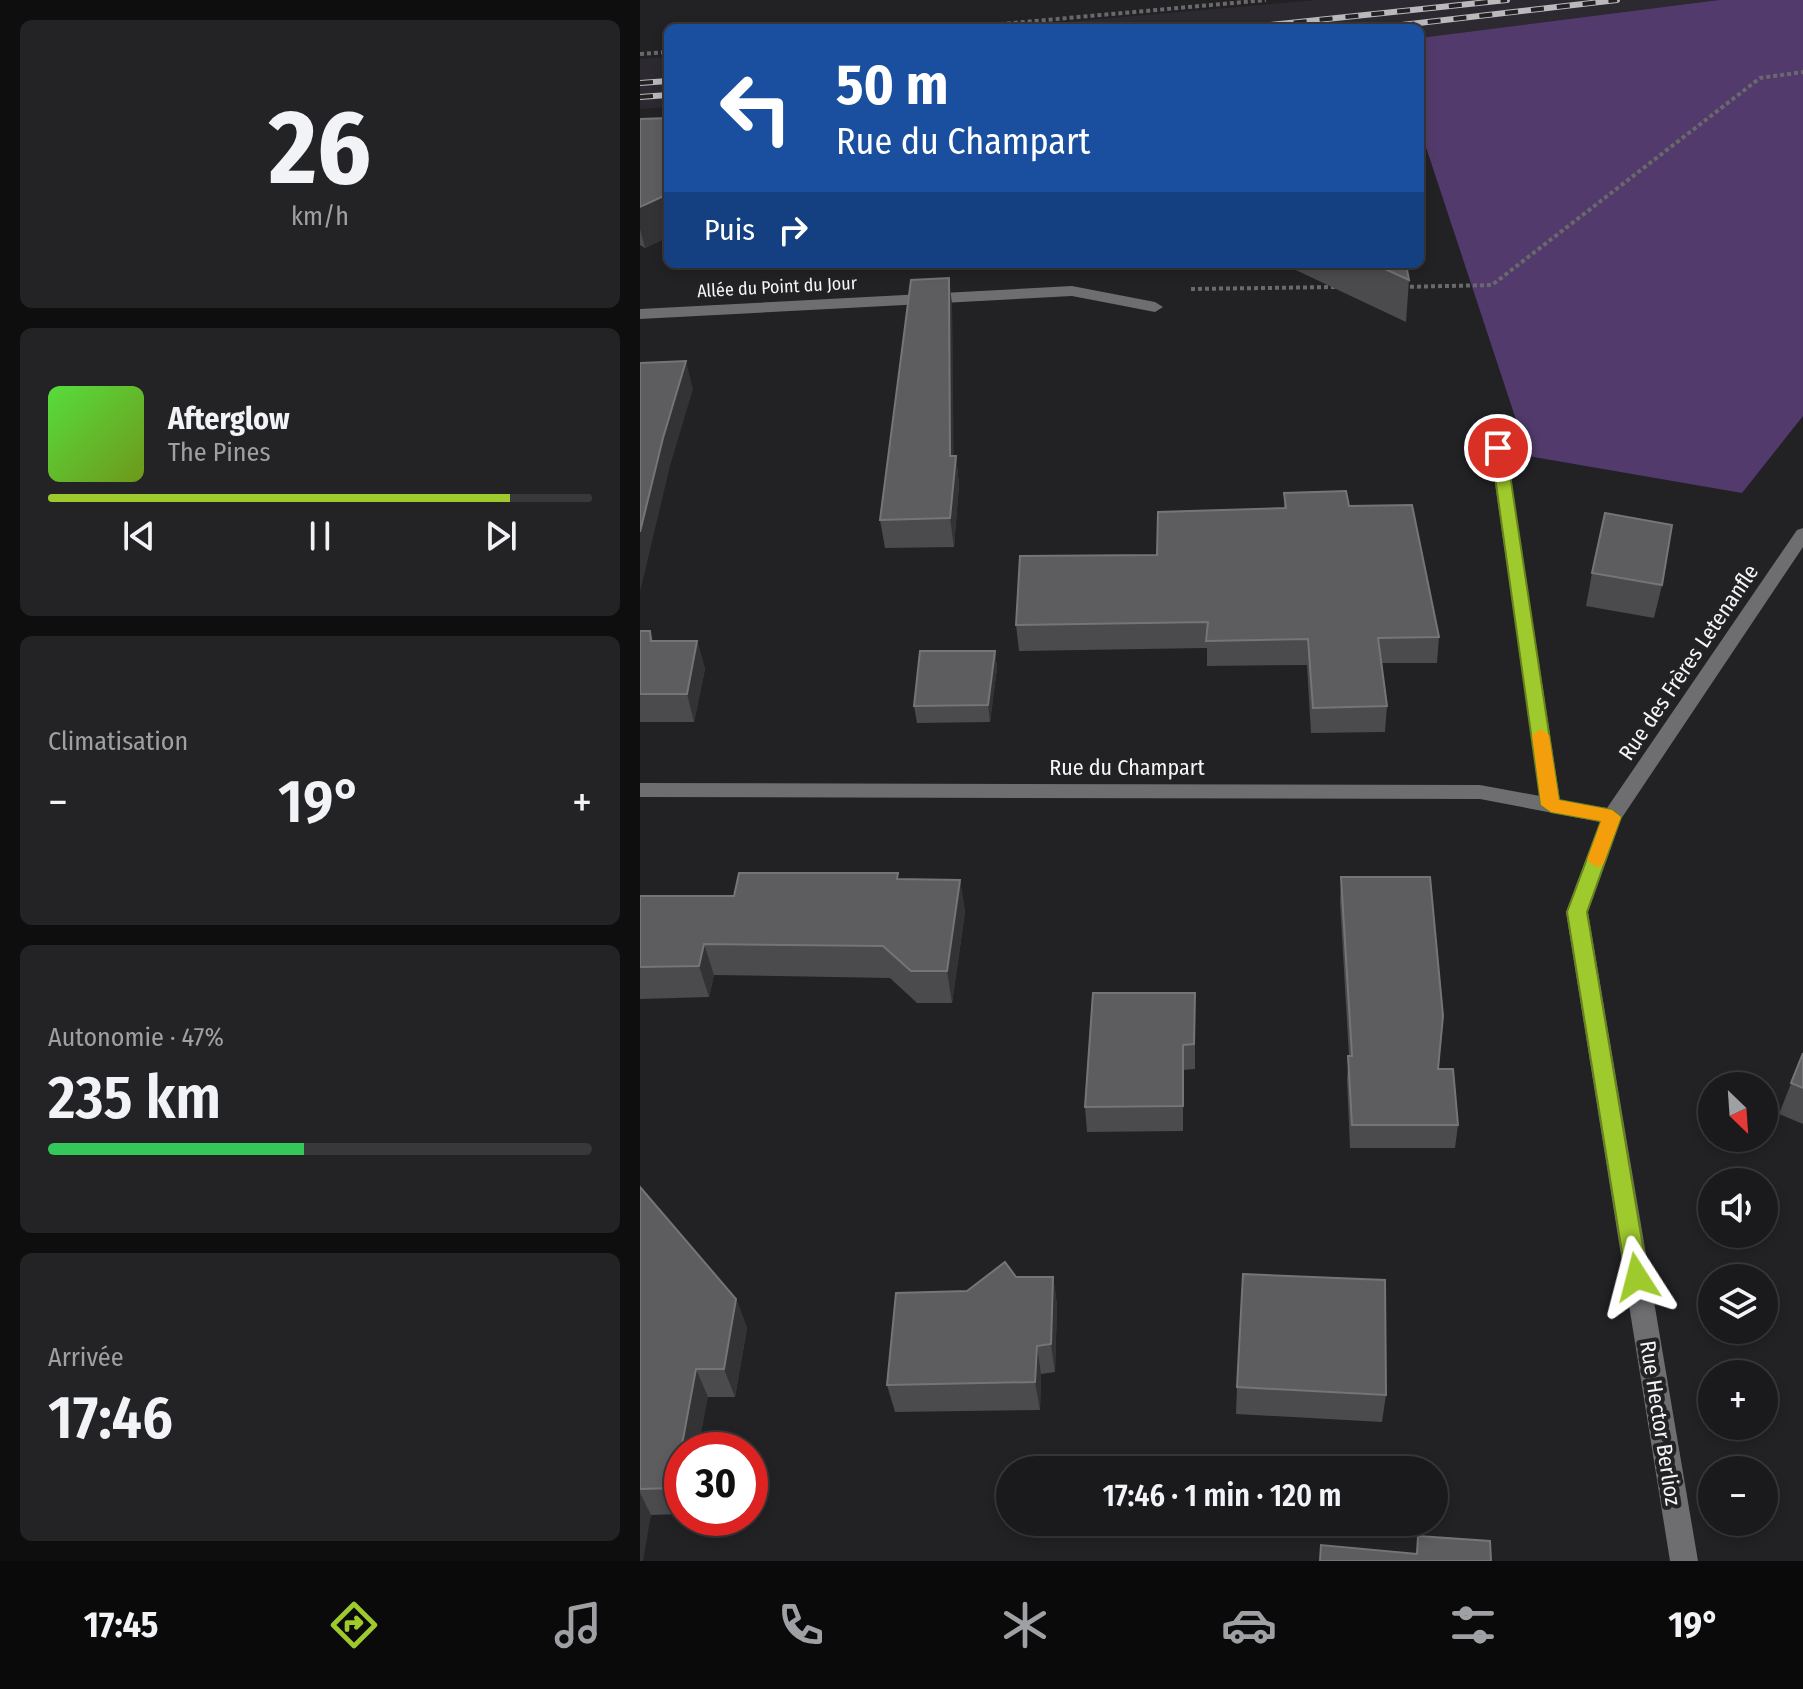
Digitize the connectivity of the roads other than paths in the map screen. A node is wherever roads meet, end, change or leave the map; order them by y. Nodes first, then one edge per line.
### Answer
1 (1155, 307) dead end
2 (640, 314) edge
3 (1498, 448) dead end
4 (1803, 534) edge
5 (640, 790) edge
6 (1551, 805) junction
7 (1612, 817) junction
8 (1684, 1561) edge

1 - 2 street, Allée du Point du Jour
3 - 6 street
4 - 7 street, Rue des Frères Letenanfle
5 - 6 street, Rue du Champart
6 - 7 street, Rue du Champart
7 - 8 street, Rue Hector Berlioz

